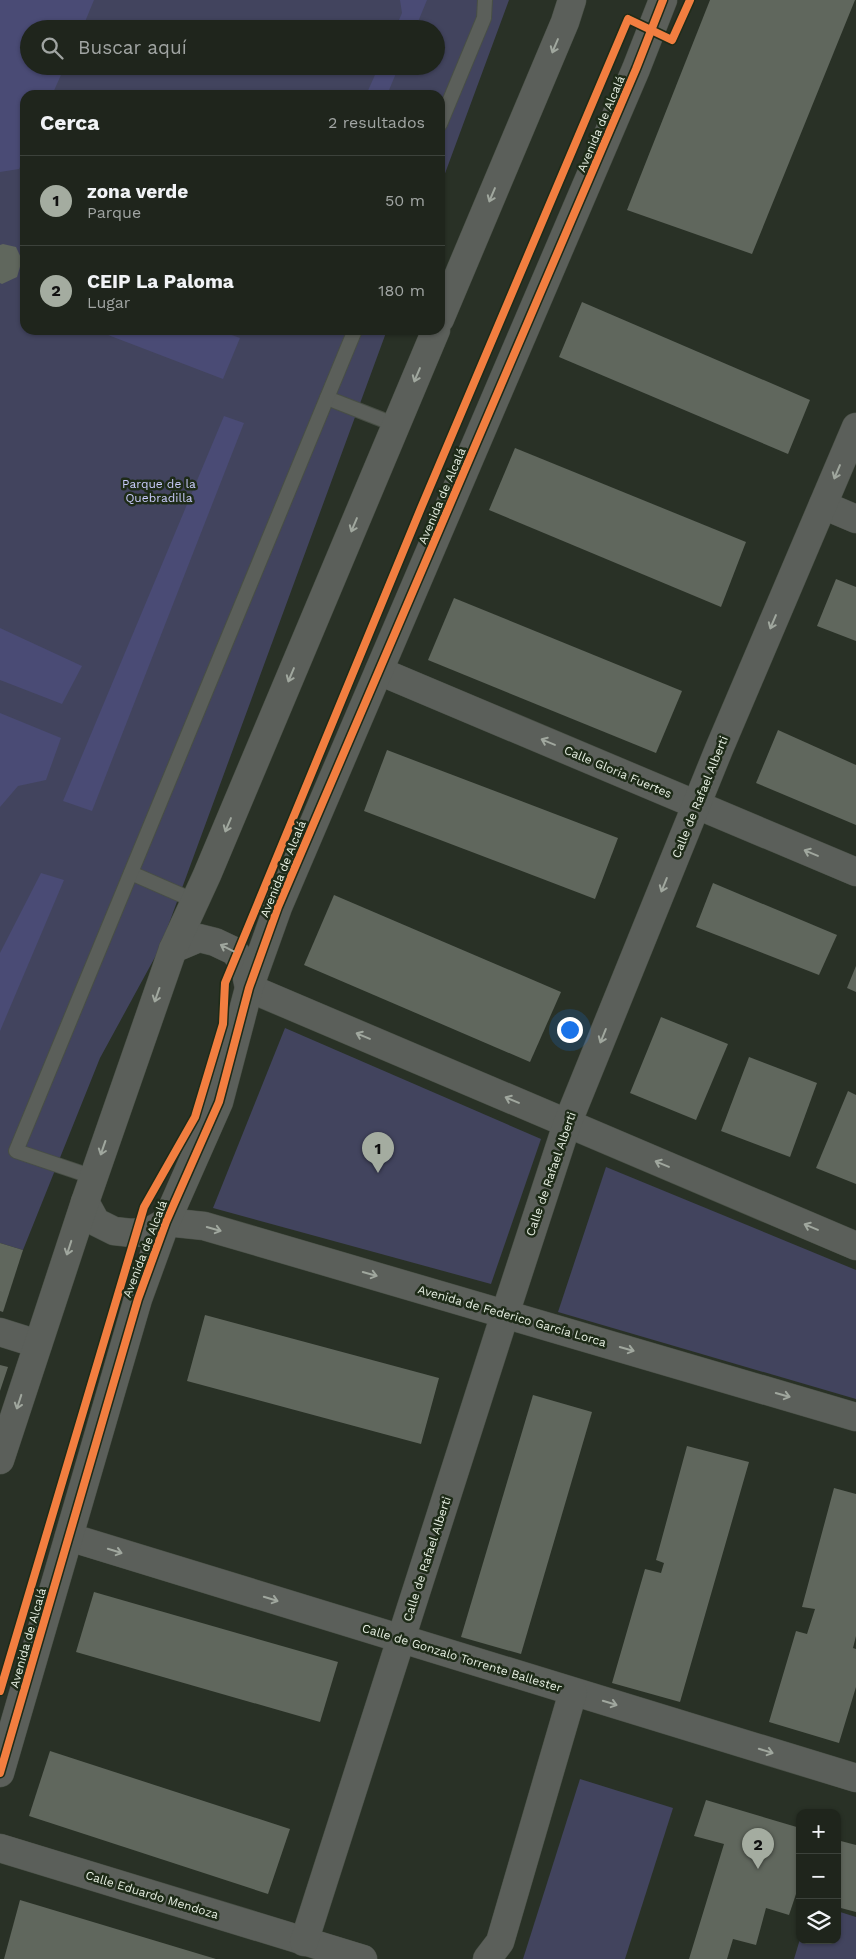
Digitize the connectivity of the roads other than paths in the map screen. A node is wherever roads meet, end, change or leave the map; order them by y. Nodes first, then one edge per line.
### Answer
1 (485, 0) edge
2 (572, 0) edge
3 (663, 0) edge
4 (445, 112) edge
5 (445, 308) edge
6 (353, 335) edge
7 (434, 335) edge
8 (327, 398) junction
9 (396, 425) junction
10 (856, 427) edge
11 (823, 505) junction
12 (856, 519) edge
13 (379, 671) junction
14 (696, 805) junction
15 (856, 872) edge
16 (131, 874) junction
17 (195, 901) junction
18 (173, 949) junction
19 (249, 988) junction
20 (567, 1124) junction
21 (89, 1189) junction
22 (166, 1222) junction
23 (856, 1246) edge
24 (504, 1314) junction
25 (0, 1332) edge
26 (38, 1344) junction
27 (856, 1417) edge
28 (0, 1460) edge
29 (69, 1537) junction
30 (402, 1640) junction
31 (573, 1692) junction
32 (0, 1774) edge
33 (856, 1778) edge
34 (0, 1848) edge
35 (310, 1950) edge
36 (364, 1959) edge
37 (486, 1959) edge

1 - 4 lane
2 -> 5 street
3 - 13 street, Avenida de Alcalá
6 - 8 lane
7 -> 9 street
8 - 9 lane
8 - 16 lane
9 -> 17 street
10 -> 11 street, Calle de Rafael Alberti
11 - 12 street
11 -> 14 street, Calle de Rafael Alberti
14 -> 13 street, Calle Gloria Fuertes
13 - 19 street, Avenida de Alcalá
15 -> 14 street, Calle Gloria Fuertes
14 -> 20 street, Calle de Rafael Alberti
16 - 17 lane
16 - 21 lane
17 - 18 street
19 -> 18 street, Avenida de Alcalá
18 -> 21 street
20 -> 19 street
19 - 22 street, Avenida de Alcalá
23 -> 20 street
20 - 24 street, Calle de Rafael Alberti
21 - 22 street, Avenida de Alcalá
21 -> 26 street
22 -> 24 street, Avenida de Federico García Lorca
22 - 29 street, Avenida de Alcalá
24 -> 27 street, Avenida de Federico García Lorca
24 - 30 street, Calle de Rafael Alberti
25 - 26 street
26 -> 28 street
29 -> 30 street, Calle de Gonzalo Torrente Ballester
29 - 32 street, Avenida de Alcalá
30 - 31 street, Calle de Gonzalo Torrente Ballester
30 - 35 street, Calle de Rafael Alberti
31 -> 33 street, Calle de Gonzalo Torrente Ballester
31 - 37 street
34 - 35 street, Calle Eduardo Mendoza
35 - 36 street, Calle Eduardo Mendoza

